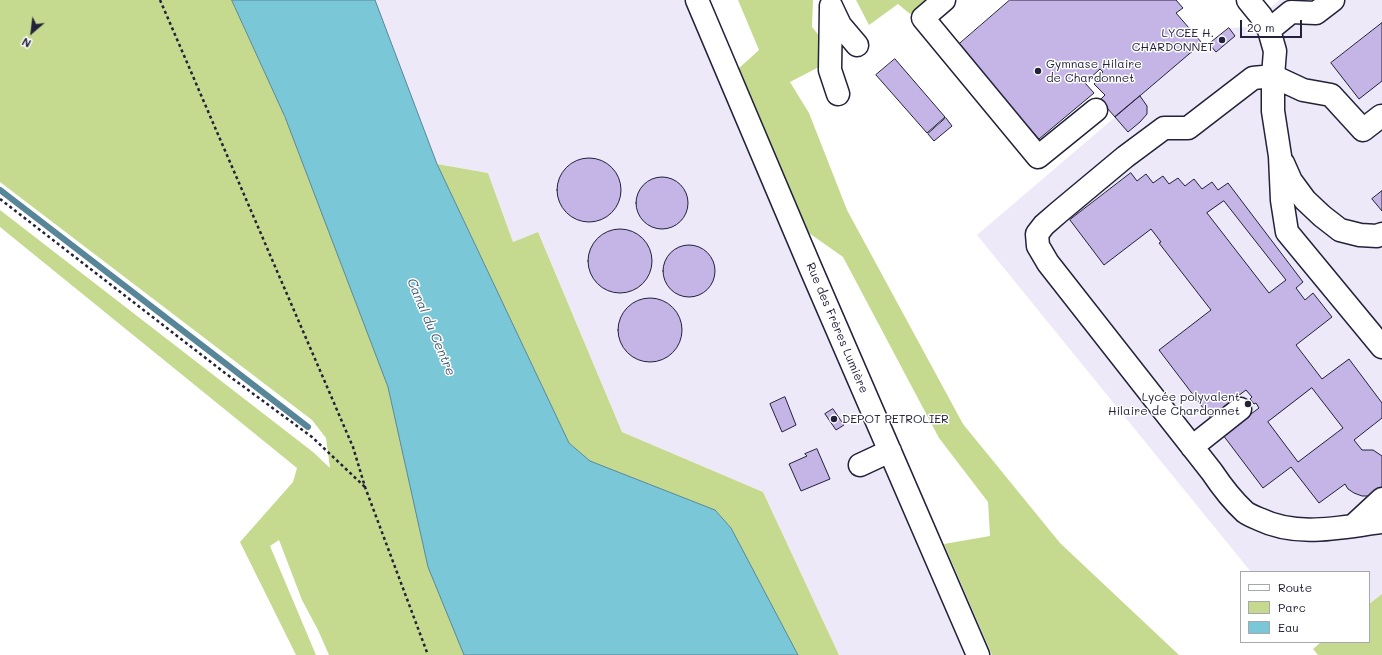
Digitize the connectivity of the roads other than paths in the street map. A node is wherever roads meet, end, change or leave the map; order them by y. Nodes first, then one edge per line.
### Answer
1 (697, 0) edge
2 (944, 0) edge
3 (1248, 0) edge
4 (1333, 0) edge
5 (830, 3) edge
6 (1269, 30) junction
7 (856, 45) dead end
8 (1273, 76) junction
9 (838, 94) dead end
10 (1096, 110) dead end
11 (1381, 116) dead end
12 (1280, 156) junction
13 (1382, 234) edge
14 (1382, 347) edge
15 (1240, 409) dead end
16 (1192, 447) junction
17 (890, 451) junction
18 (860, 465) dead end
19 (1382, 499) edge
20 (1382, 522) edge
21 (1354, 525) junction
22 (978, 655) edge

1 - 17 street, Rue des Frères Lumière
2 - 10 street
3 - 6 street
4 - 6 street
5 - 7 street
5 - 9 street
6 - 8 street
8 - 11 street
8 - 12 street
8 - 16 street
12 - 13 street
12 - 14 street
15 - 16 street
16 - 21 street
17 - 18 street
17 - 22 street, Rue des Frères Lumière
19 - 21 street
20 - 21 street

